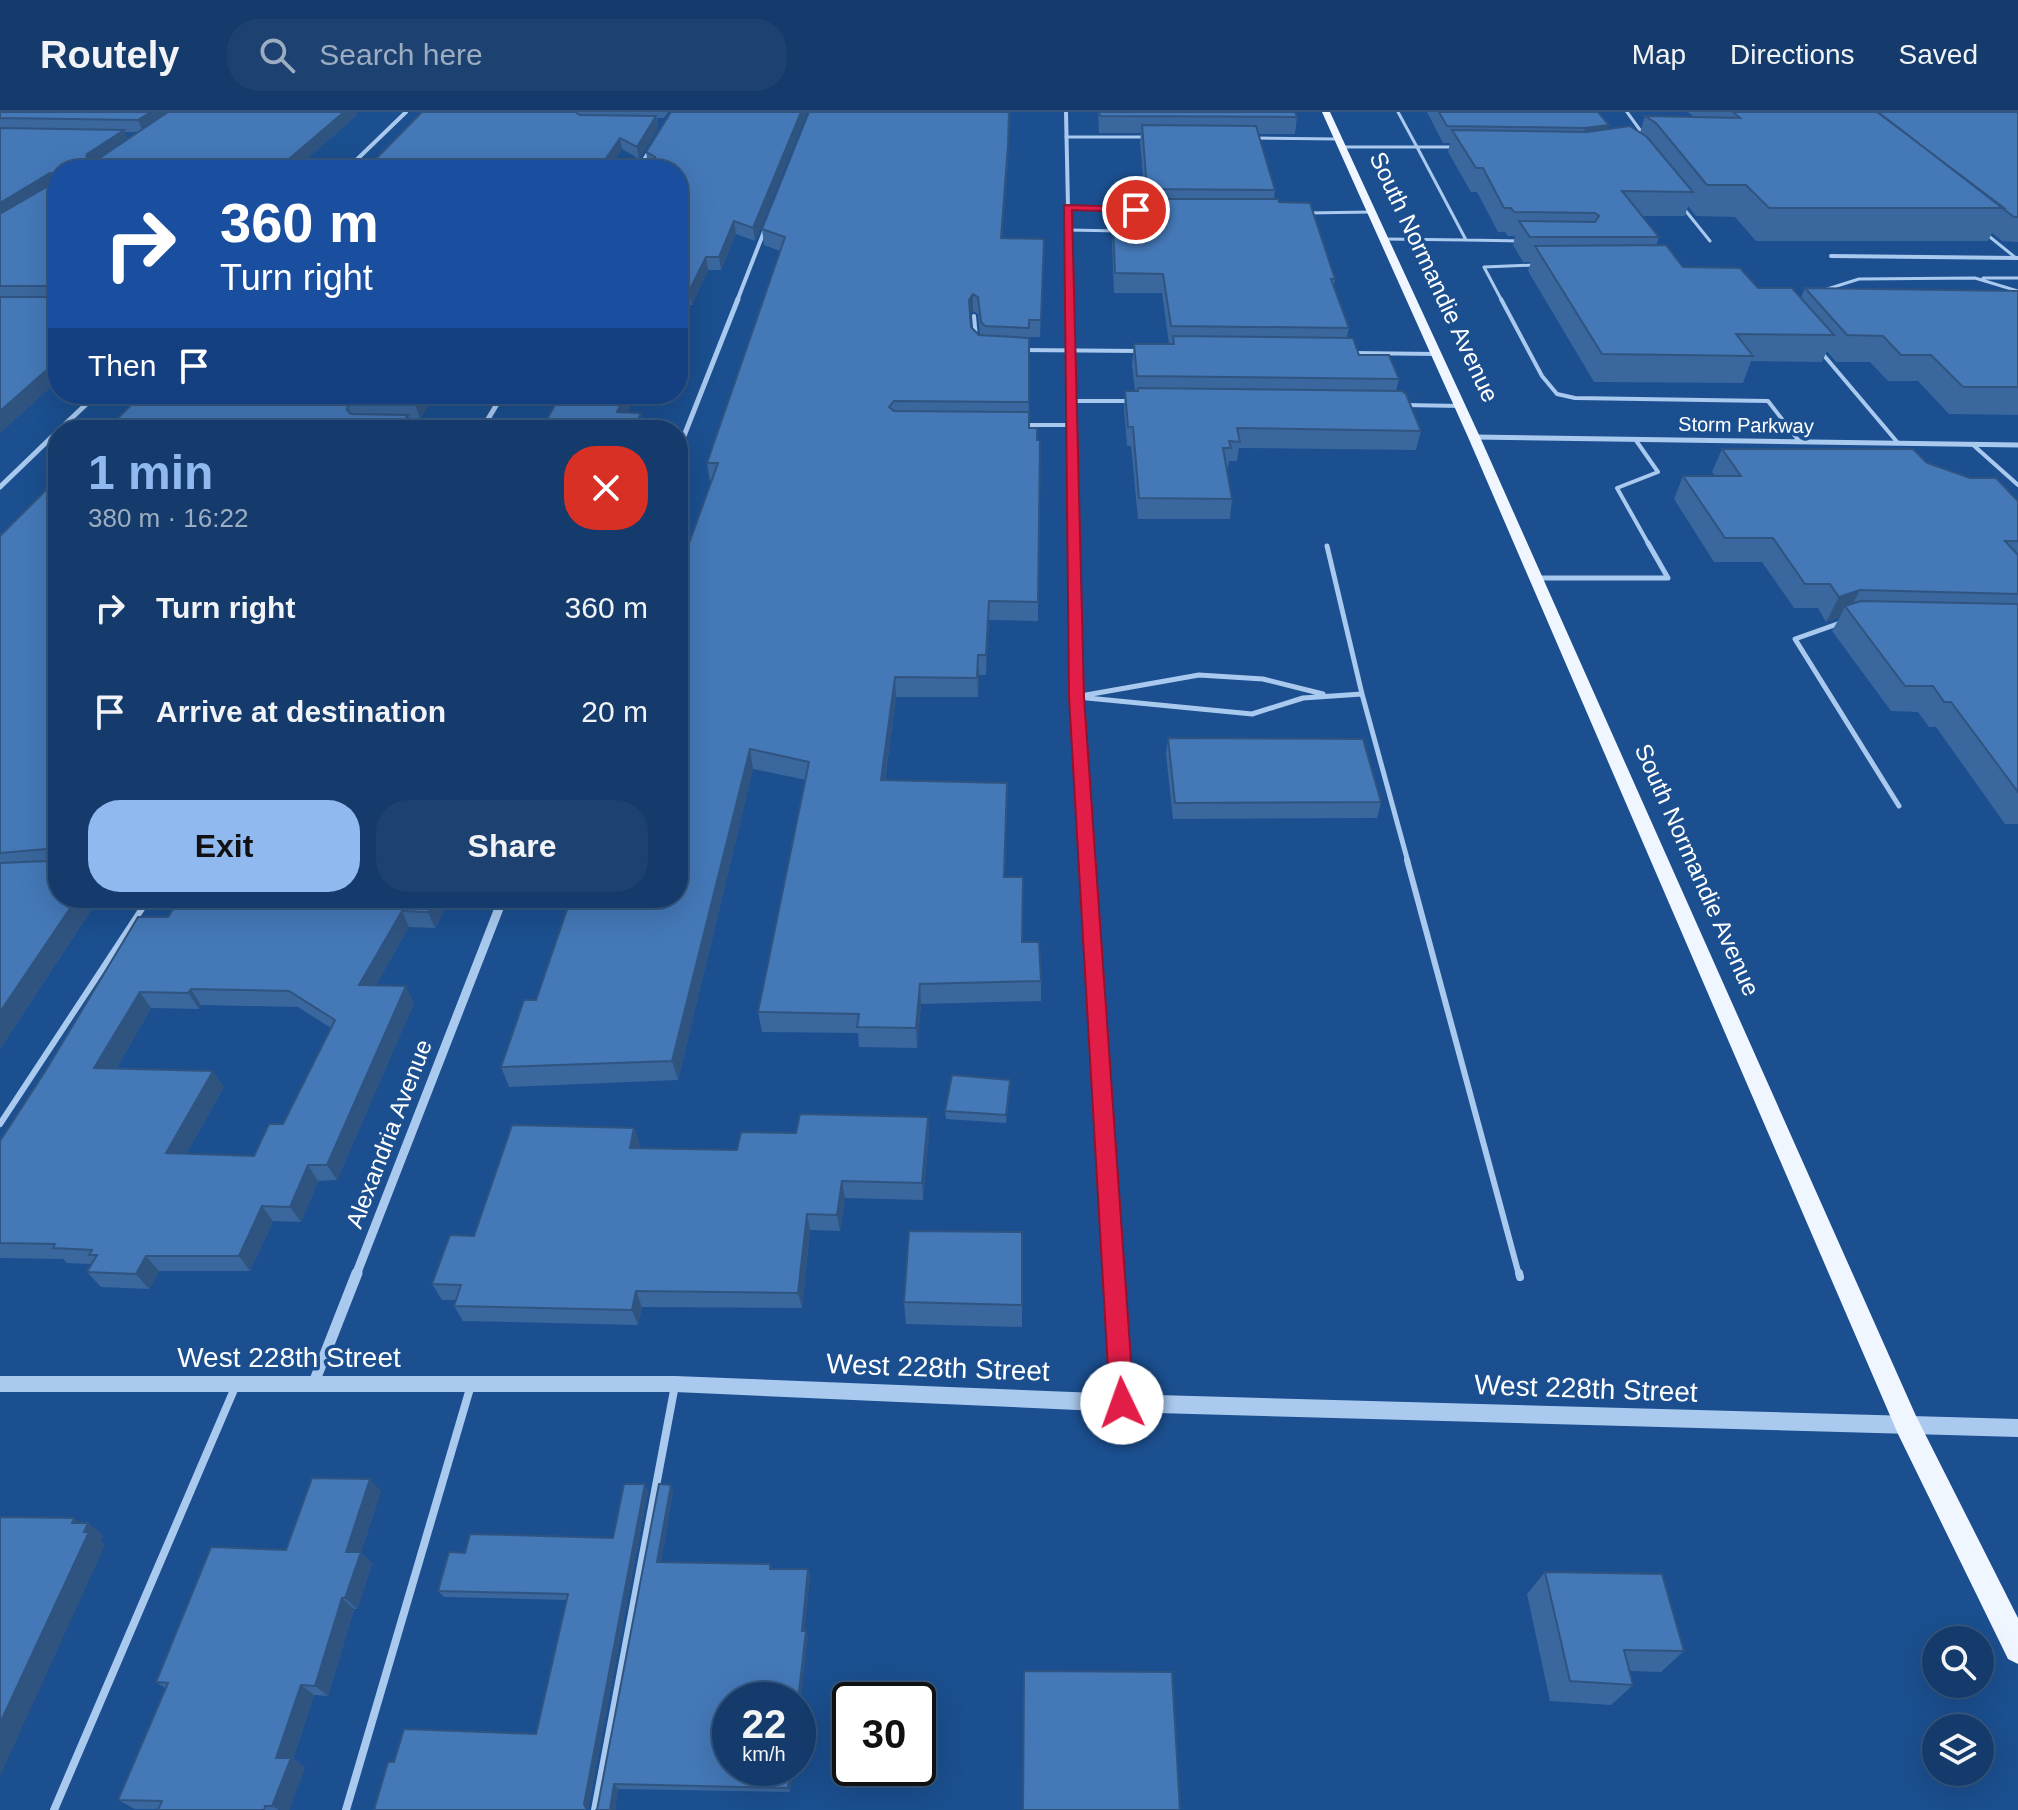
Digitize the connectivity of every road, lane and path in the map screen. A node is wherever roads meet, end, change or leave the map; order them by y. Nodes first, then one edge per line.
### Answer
1 (406, 112) edge
2 (1066, 112) edge
3 (1326, 112) edge
4 (1398, 112) edge
5 (1627, 112) edge
6 (1066, 137) junction
7 (1157, 137) edge
8 (1251, 138) edge
9 (1340, 143) junction
10 (1625, 144) edge
11 (653, 146) edge
12 (1417, 147) junction
13 (1462, 148) edge
14 (356, 160) edge
15 (644, 160) edge
16 (1681, 204) edge
17 (1067, 207) junction
18 (1372, 212) junction
19 (1156, 214) edge
20 (1295, 214) edge
21 (770, 215) edge
22 (1980, 228) edge
23 (1068, 230) junction
24 (1131, 232) edge
25 (1384, 239) junction
26 (1466, 240) junction
27 (1527, 241) edge
28 (1710, 241) edge
29 (1831, 256) edge
30 (2017, 258) edge
31 (1543, 265) edge
32 (1975, 278) junction
33 (2018, 278) edge
34 (2018, 291) edge
35 (1819, 292) edge
36 (974, 316) edge
37 (976, 342) edge
38 (1011, 350) edge
39 (1070, 350) junction
40 (1819, 350) edge
41 (1146, 351) edge
42 (1350, 353) edge
43 (1437, 354) junction
44 (1071, 401) junction
45 (1139, 401) edge
46 (87, 404) edge
47 (1399, 405) edge
48 (1461, 406) junction
49 (70, 420) edge
50 (688, 425) edge
51 (1014, 425) edge
52 (1072, 425) junction
53 (1474, 437) junction
54 (1635, 439) junction
55 (48, 441) edge
56 (1799, 441) junction
57 (1898, 443) junction
58 (1972, 444) junction
59 (2018, 445) edge
60 (2018, 485) edge
61 (0, 487) edge
62 (1327, 546) dead end
63 (1536, 578) junction
64 (1847, 620) edge
65 (1327, 694) junction
66 (1362, 694) junction
67 (1077, 697) junction
68 (1899, 806) dead end
69 (143, 908) edge
70 (499, 908) edge
71 (0, 1124) edge
72 (1520, 1277) dead end
73 (0, 1384) edge
74 (675, 1384) junction
75 (236, 1385) junction
76 (313, 1385) junction
77 (471, 1385) junction
78 (1122, 1403) junction
79 (1907, 1425) junction
80 (2018, 1428) edge
81 (2018, 1649) edge
82 (54, 1810) edge
83 (346, 1810) edge
84 (595, 1810) edge

1 - 14 street
2 - 6 street
3 - 9 main road, South Normandie Avenue
4 - 12 lane
5 - 10 lane
6 - 7 lane
6 - 17 street
8 - 9 lane
9 - 12 lane
9 - 18 main road, South Normandie Avenue
11 - 15 street
12 - 13 lane
12 - 26 lane
16 - 28 lane
17 - 19 lane
17 - 23 street
18 - 20 lane
18 - 25 main road, South Normandie Avenue
21 - 50 street
22 - 30 lane
23 - 24 lane
23 - 39 street
25 - 26 lane
25 - 43 main road, South Normandie Avenue
26 - 27 lane
29 - 30 street
31 - 56 lane
32 - 33 lane
32 - 34 lane
32 - 35 lane
36 - 37 lane
38 - 39 lane
39 - 41 lane
39 - 44 street
40 - 57 lane
42 - 43 lane
43 - 48 main road, South Normandie Avenue
44 - 45 lane
44 - 52 street
46 - 49 street
47 - 48 lane
48 - 53 main road, South Normandie Avenue
51 - 52 lane
52 - 67 street
53 - 54 street, Storm Parkway
53 - 63 main road, South Normandie Avenue
54 - 56 street, Storm Parkway
54 - 63 lane
55 - 61 street
56 - 57 street, Storm Parkway
57 - 58 street, Storm Parkway
58 - 59 street, Storm Parkway
58 - 60 lane
62 - 66 lane
63 - 79 main road, South Normandie Avenue
64 - 68 lane
65 - 66 lane
65 - 67 lane
65 - 67 lane
66 - 72 lane
67 - 78 street
69 - 71 lane
70 - 76 street, Alexandria Avenue
73 - 75 street, West 228th Street
74 - 77 street, West 228th Street
74 - 78 street, West 228th Street
74 - 84 lane
75 - 76 street, West 228th Street
75 - 82 lane
76 - 77 street, West 228th Street
77 - 83 lane
78 - 79 street, West 228th Street
79 - 80 street, West 228th Street
79 - 81 main road, South Normandie Avenue

